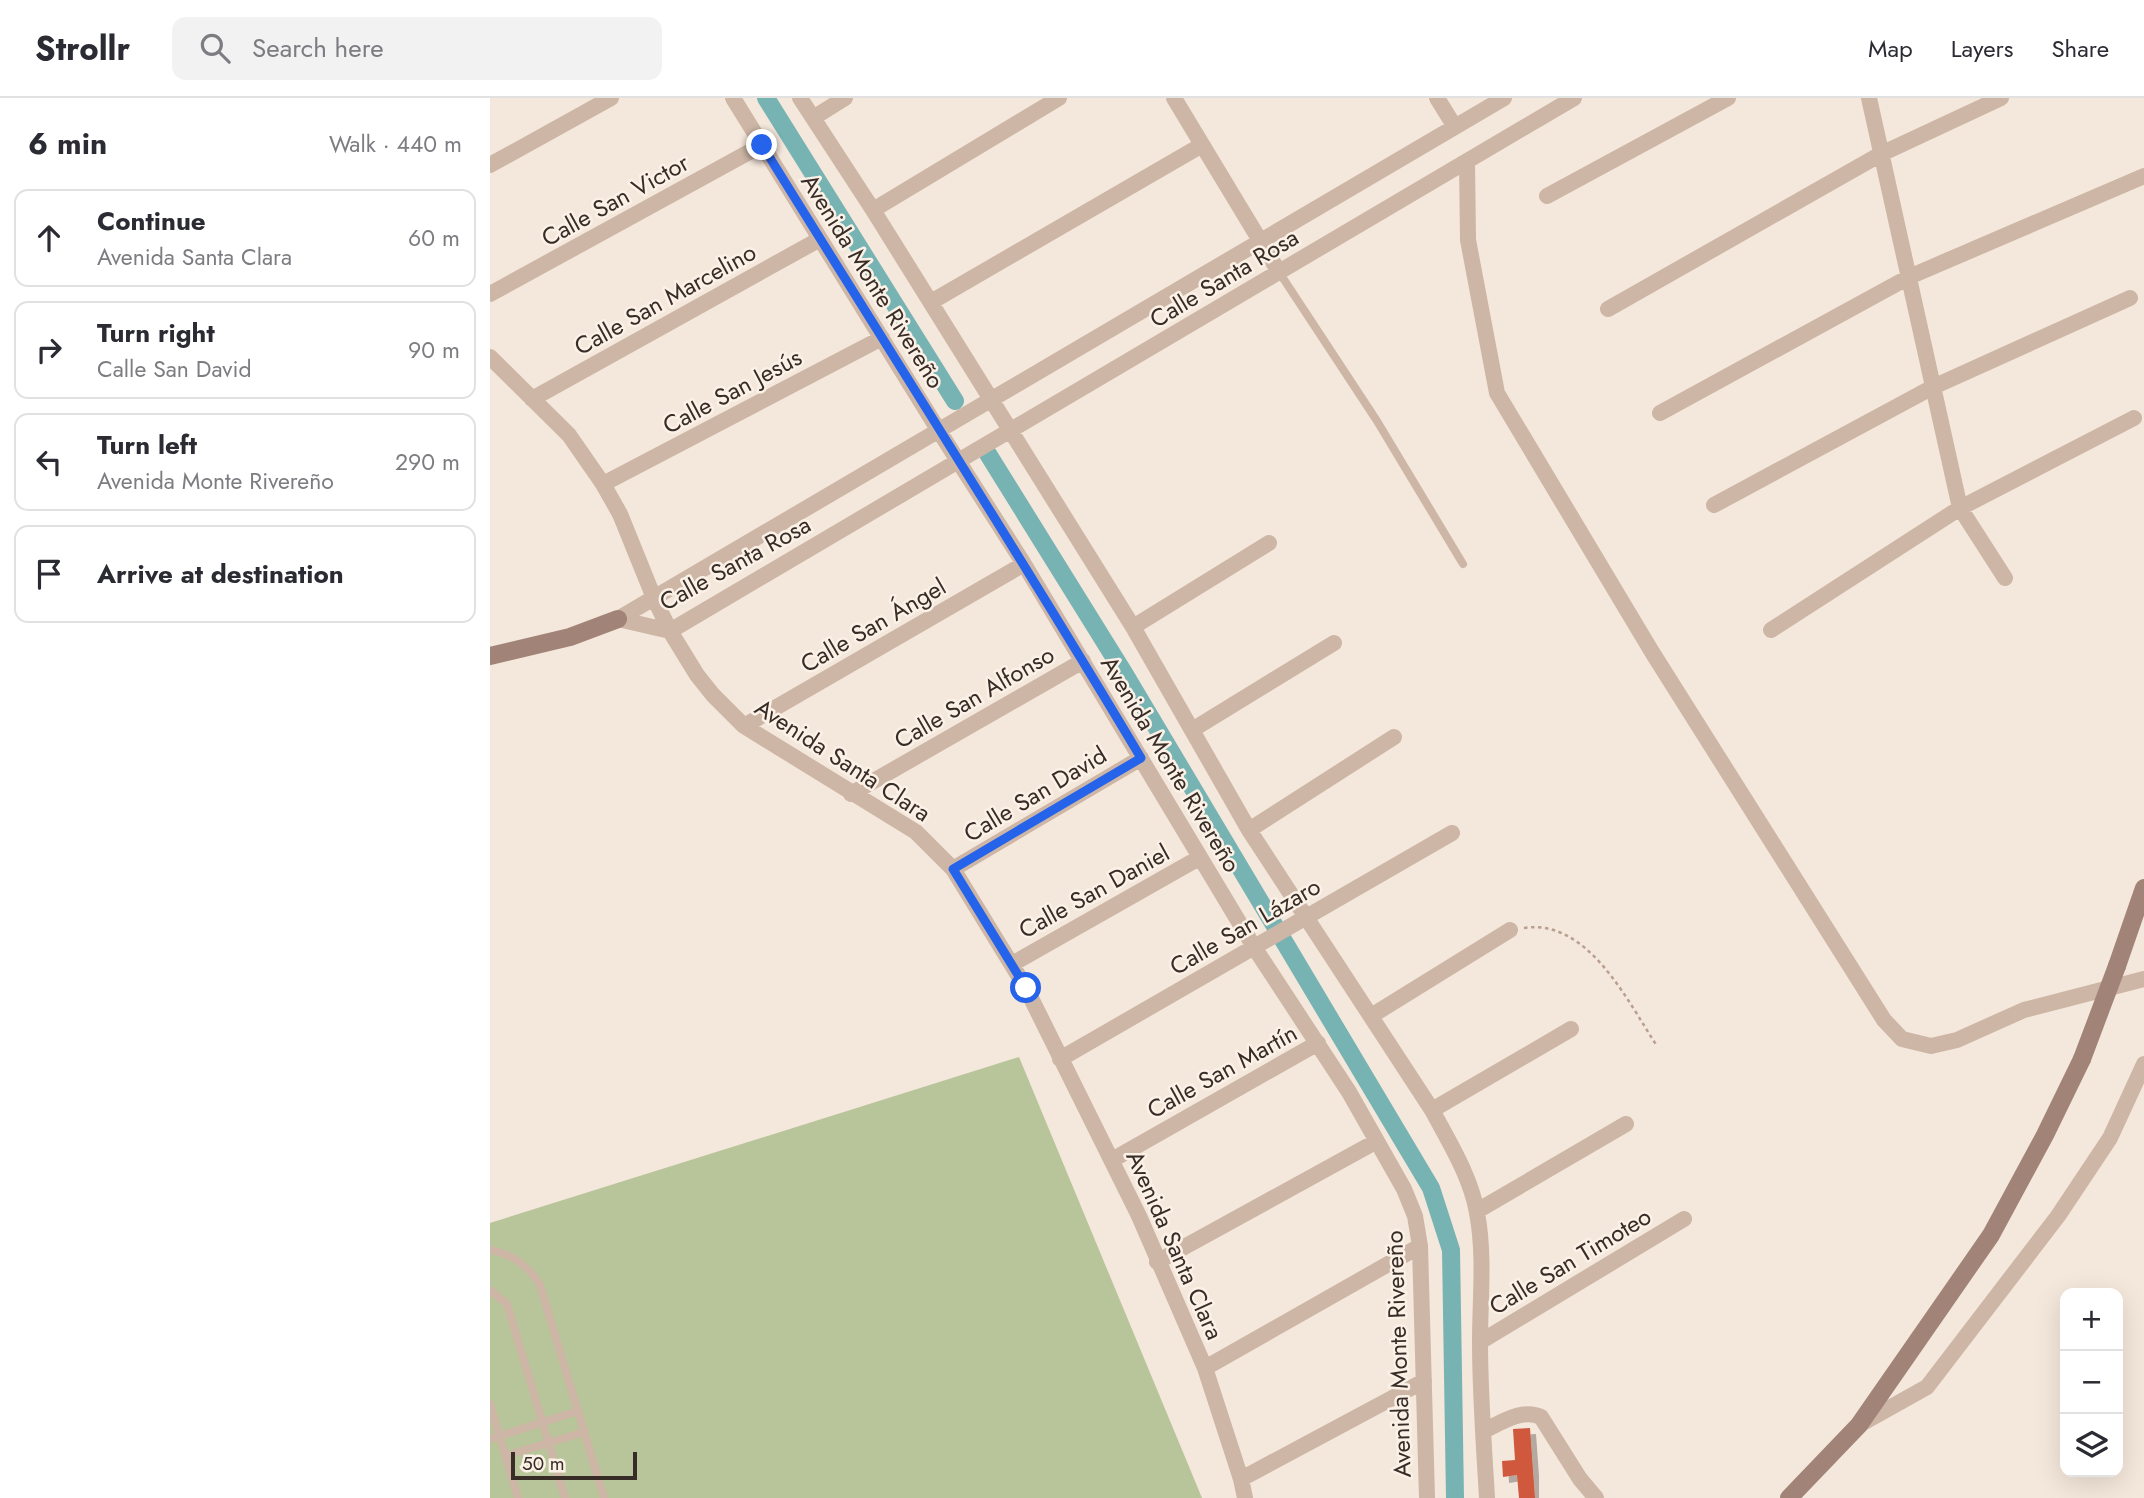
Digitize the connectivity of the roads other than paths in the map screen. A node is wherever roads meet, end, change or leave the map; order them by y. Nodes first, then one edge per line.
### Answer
1 (611, 98) edge
2 (733, 98) edge
3 (800, 98) edge
4 (845, 98) edge
5 (1059, 98) edge
6 (1174, 98) edge
7 (1437, 98) edge
8 (1504, 98) edge
9 (1574, 98) edge
10 (1728, 98) edge
11 (1869, 98) edge
12 (2001, 98) edge
13 (813, 118) junction
14 (1455, 127) junction
15 (762, 145) junction
16 (1202, 145) junction
17 (1881, 154) junction
18 (1467, 161) junction
19 (490, 165) edge
20 (2144, 176) edge
21 (1547, 197) dead end
22 (873, 210) junction
23 (820, 239) junction
24 (1261, 241) junction
25 (1279, 272) junction
26 (1909, 278) junction
27 (490, 295) edge
28 (2130, 298) dead end
29 (931, 302) junction
30 (1608, 309) dead end
31 (882, 338) junction
32 (490, 357) edge
33 (1933, 387) junction
34 (532, 399) junction
35 (991, 400) junction
36 (1660, 412) dead end
37 (2134, 418) dead end
38 (1010, 430) junction
39 (939, 431) junction
40 (959, 460) junction
41 (603, 484) junction
42 (1714, 505) dead end
43 (1960, 508) junction
44 (1269, 543) dead end
45 (1024, 564) junction
46 (1463, 564) dead end
47 (2005, 578) dead end
48 (654, 598) junction
49 (618, 620) junction
50 (1133, 627) junction
51 (1771, 630) dead end
52 (670, 631) junction
53 (1334, 643) dead end
54 (490, 656) edge
55 (1083, 660) junction
56 (744, 726) junction
57 (1192, 730) junction
58 (1394, 737) dead end
59 (1141, 758) junction
60 (851, 794) junction
61 (1249, 830) junction
62 (1452, 832) dead end
63 (1199, 858) junction
64 (953, 869) junction
65 (2144, 888) edge
66 (1304, 918) junction
67 (1510, 930) road end
68 (1255, 947) junction
69 (1012, 964) junction
70 (2144, 979) edge
71 (1371, 1016) junction
72 (1571, 1029) dead end
73 (1318, 1043) junction
74 (1060, 1059) junction
75 (2144, 1064) edge
76 (1432, 1110) junction
77 (1626, 1124) dead end
78 (1377, 1141) junction
79 (1111, 1160) junction
80 (1477, 1211) junction
81 (1684, 1219) dead end
82 (1420, 1245) junction
83 (490, 1250) edge
84 (1157, 1262) junction
85 (490, 1290) edge
86 (1480, 1342) junction
87 (1205, 1368) junction
88 (1424, 1381) junction
89 (490, 1404) edge
90 (578, 1411) junction
91 (543, 1422) junction
92 (1860, 1425) junction
93 (1483, 1430) junction
94 (584, 1432) junction
95 (495, 1438) edge
96 (549, 1443) junction
97 (505, 1456) junction
98 (1241, 1479) junction
99 (517, 1498) edge
100 (565, 1498) edge
101 (604, 1498) edge
102 (1245, 1498) edge
103 (1427, 1498) edge
104 (1487, 1498) edge
105 (1596, 1498) edge
106 (1789, 1498) edge

1 - 19 street
2 - 15 street, Avenida Monte Rivereño
3 - 13 street, Avenida Monte Rivereño
4 - 13 street
5 - 22 street
6 - 16 street
7 - 14 street
8 - 14 street, Calle Santa Rosa
9 - 18 street, Calle Santa Rosa
10 - 21 street
11 - 17 street
12 - 17 street
13 - 22 street, Avenida Monte Rivereño
14 - 24 street, Calle Santa Rosa
15 - 23 street, Avenida Monte Rivereño
15 - 27 street, Calle San Victor
16 - 24 street
16 - 29 street
17 - 26 street
17 - 30 street
18 - 25 street, Calle Santa Rosa
18 - 70 street
20 - 26 street
22 - 29 street, Avenida Monte Rivereño
23 - 31 street, Avenida Monte Rivereño
23 - 34 street, Calle San Marcelino
24 - 25 street
24 - 35 street, Calle Santa Rosa
25 - 38 street, Calle Santa Rosa
25 - 46 lane
26 - 33 street
26 - 36 street
28 - 33 street
29 - 35 street, Avenida Monte Rivereño
31 - 39 street, Avenida Monte Rivereño
31 - 41 street, Calle San Jesús
32 - 34 street, Avenida Santa Clara
33 - 42 street
33 - 43 street
34 - 41 street, Avenida Santa Clara
35 - 38 street, Avenida Monte Rivereño
35 - 39 street, Calle Santa Rosa
37 - 43 street
38 - 40 street, Calle Santa Rosa
38 - 50 street, Avenida Monte Rivereño
39 - 40 street, Avenida Monte Rivereño
39 - 48 street, Calle Santa Rosa
40 - 45 street, Avenida Monte Rivereño
40 - 52 street, Calle Santa Rosa
41 - 48 street, Avenida Santa Clara
43 - 47 street
43 - 51 street
44 - 50 street
45 - 55 street, Avenida Monte Rivereño
45 - 56 street, Calle San Ángel
48 - 49 street, Calle Santa Rosa
48 - 52 street, Avenida Santa Clara
49 - 52 street, Calle Santa Rosa
49 - 54 main road
50 - 57 street, Avenida Monte Rivereño
52 - 56 street, Avenida Santa Clara
53 - 57 street
55 - 59 street, Avenida Monte Rivereño
55 - 60 street, Calle San Alfonso
56 - 60 street, Avenida Santa Clara
57 - 61 street, Avenida Monte Rivereño
58 - 61 street
59 - 63 street, Avenida Monte Rivereño
59 - 64 street, Calle San David
60 - 64 street, Avenida Santa Clara
61 - 66 street, Avenida Monte Rivereño
62 - 66 street, Calle San Lázaro
63 - 68 street, Avenida Monte Rivereño
63 - 69 street, Calle San Daniel
64 - 69 street, Avenida Santa Clara
65 - 92 main road, bridge
66 - 68 street, Calle San Lázaro
66 - 71 street, Avenida Monte Rivereño
67 - 71 street
68 - 73 street, Avenida Monte Rivereño
68 - 74 street, Calle San Lázaro
69 - 74 street, Avenida Santa Clara
71 - 76 street, Avenida Monte Rivereño
72 - 76 street
73 - 78 street, Avenida Monte Rivereño
73 - 79 street, Calle San Martín
74 - 79 street, Avenida Santa Clara
75 - 92 street
76 - 80 street, Avenida Monte Rivereño
77 - 80 street
78 - 82 street, Avenida Monte Rivereño
78 - 84 street
79 - 84 street, Avenida Santa Clara
80 - 86 street, Avenida Monte Rivereño
81 - 86 street, Calle San Timoteo
82 - 87 street
82 - 88 street, Avenida Monte Rivereño
83 - 90 lane
84 - 87 street, Avenida Santa Clara
85 - 91 lane
86 - 93 street, Avenida Monte Rivereño
87 - 98 street, Avenida Santa Clara
88 - 98 street
88 - 103 street, Avenida Monte Rivereño
89 - 95 lane
90 - 91 lane
90 - 94 lane
91 - 95 lane
91 - 96 lane
92 - 106 main road
93 - 104 street, Avenida Monte Rivereño
93 - 105 street
94 - 96 lane
94 - 101 lane
95 - 97 lane
96 - 97 lane
96 - 100 lane
97 - 99 lane
98 - 102 street, Avenida Santa Clara

